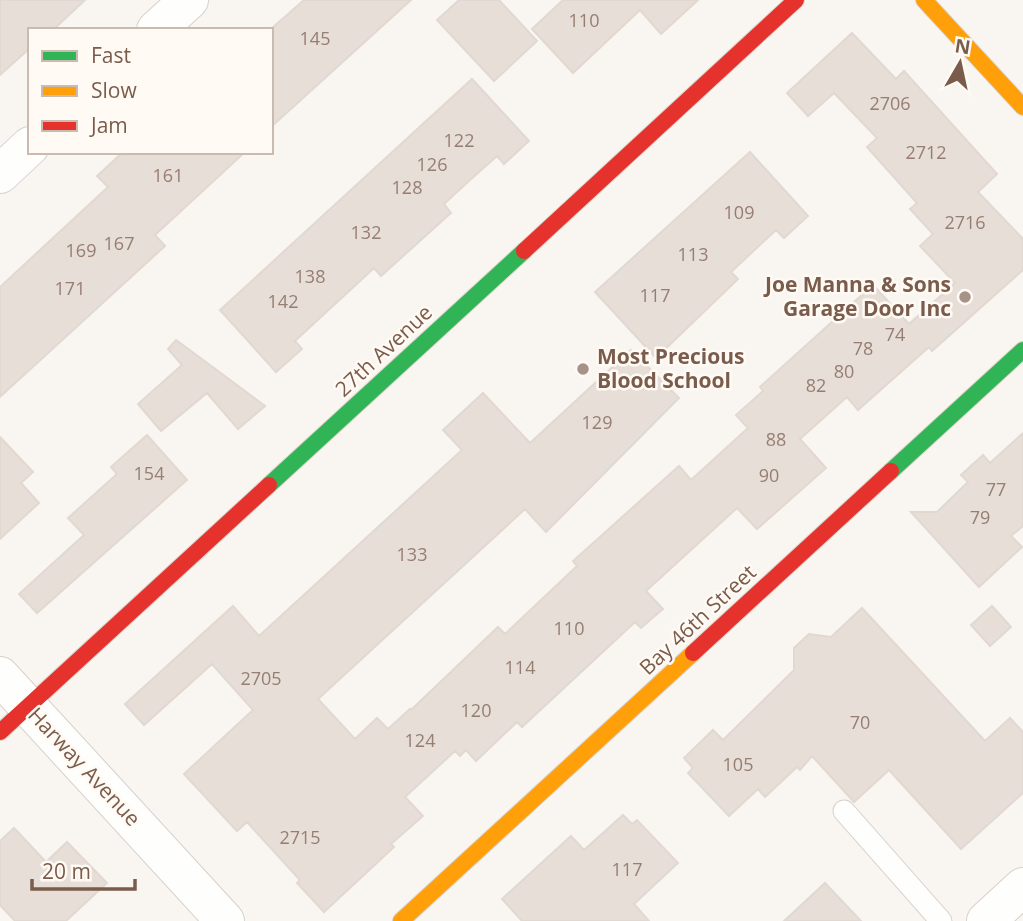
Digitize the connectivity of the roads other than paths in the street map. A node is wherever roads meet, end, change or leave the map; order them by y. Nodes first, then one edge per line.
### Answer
1 (189, 0) edge
2 (796, 0) edge
3 (924, 0) edge
4 (158, 28) edge
5 (1023, 107) edge
6 (28, 148) edge
7 (0, 174) edge
8 (1023, 350) edge
9 (0, 676) edge
10 (28, 706) junction
11 (0, 732) edge
12 (844, 811) dead end
13 (1023, 887) edge
14 (225, 921) edge
15 (401, 921) edge
16 (941, 921) edge
17 (986, 921) edge

1 - 4 street
2 - 10 street, 27th Avenue
3 - 5 street
6 - 7 street
8 - 15 street, Bay 46th Street
9 - 10 street, Harway Avenue
10 - 11 street, 27th Avenue
10 - 14 street, Harway Avenue
12 - 16 lane
13 - 17 street

